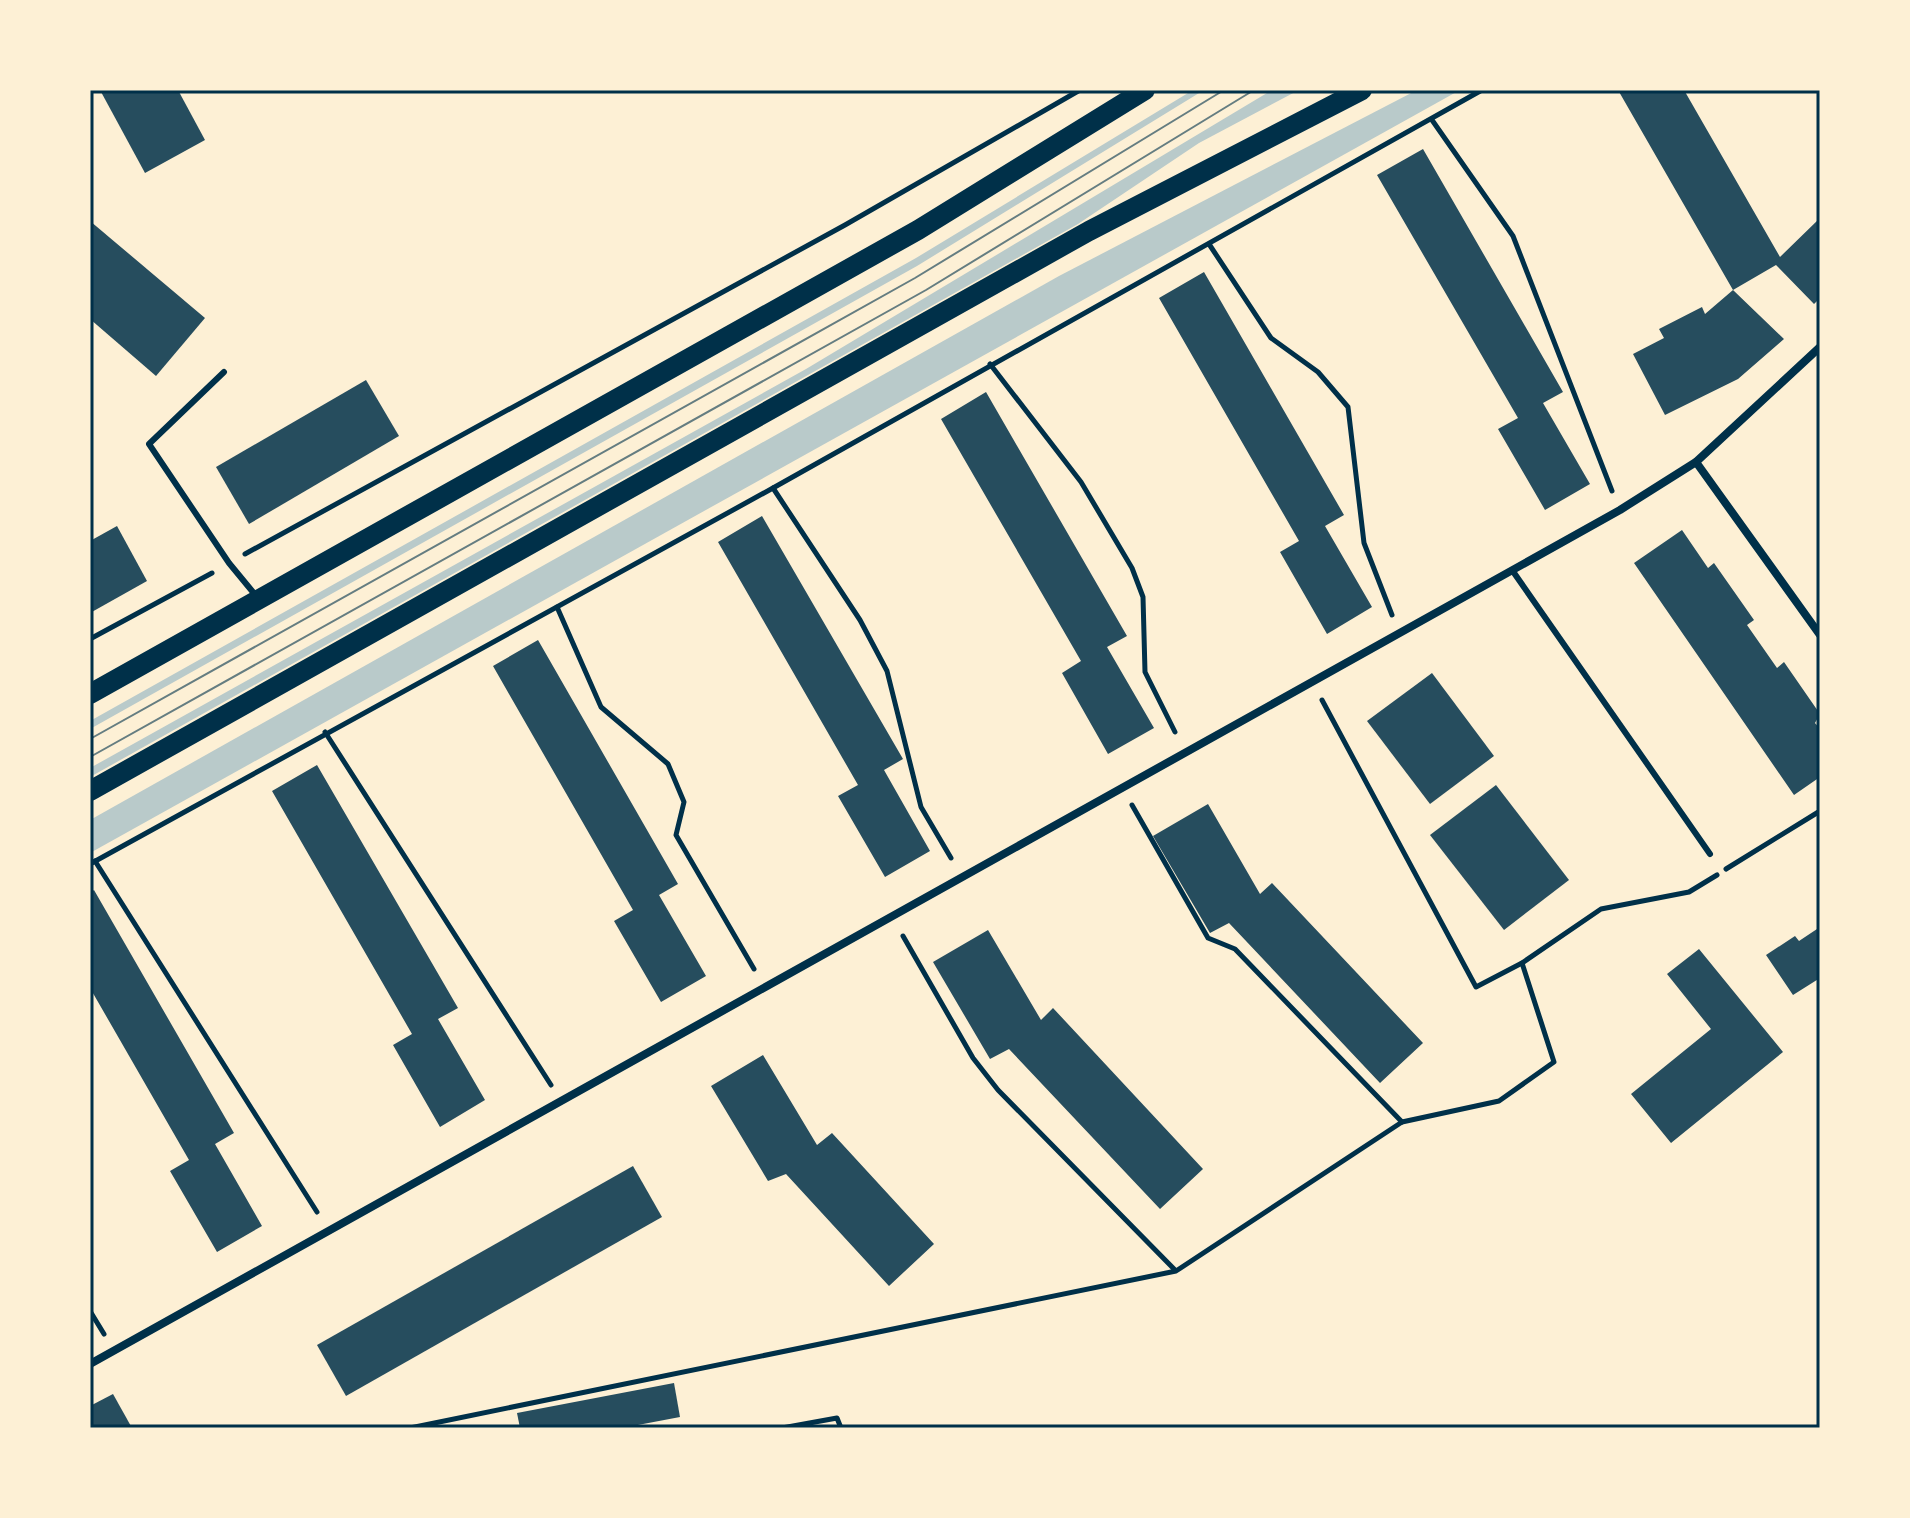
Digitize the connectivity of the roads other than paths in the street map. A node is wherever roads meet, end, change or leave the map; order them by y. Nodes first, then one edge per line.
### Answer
1 (1145, 90) edge
2 (1362, 90) edge
3 (1820, 347) edge
4 (224, 372) dead end
5 (1696, 462) junction
6 (1512, 570) junction
7 (259, 600) junction
8 (1820, 635) edge
9 (90, 694) edge
10 (90, 791) edge
11 (1710, 854) dead end
12 (90, 1364) edge

1 - 7 main road
2 - 10 main road
3 - 5 street
4 - 7 lane
5 - 6 street
5 - 8 street
6 - 11 lane
6 - 12 street
7 - 9 main road

